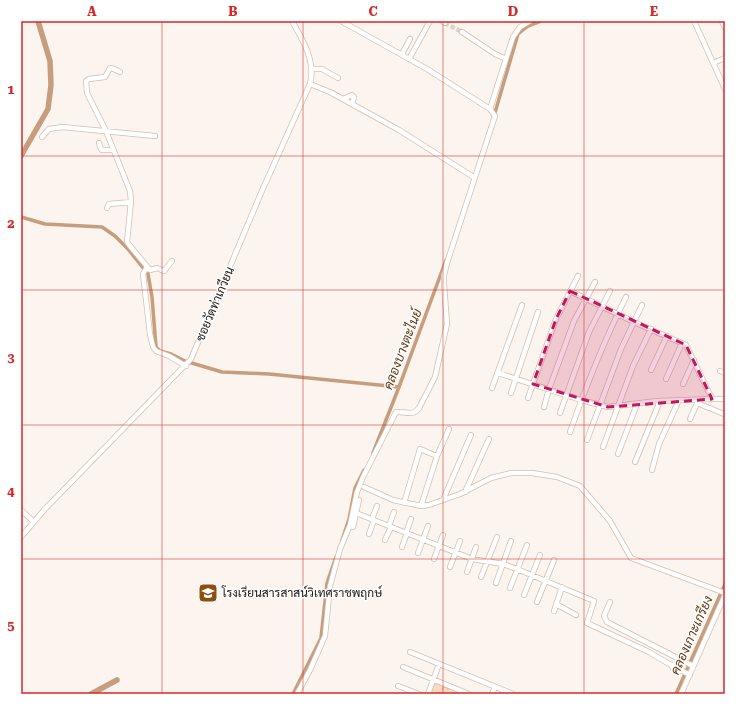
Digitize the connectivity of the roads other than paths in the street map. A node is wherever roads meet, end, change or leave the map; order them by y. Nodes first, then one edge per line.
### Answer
1 (292, 21) edge
2 (341, 21) edge
3 (430, 21) edge
4 (530, 21) edge
5 (694, 21) edge
6 (722, 21) edge
7 (725, 28) edge
8 (462, 32) tunnel mouth
9 (410, 40) dead end
10 (402, 54) junction
11 (725, 58) edge
12 (409, 59) junction
13 (506, 59) junction
14 (713, 63) junction
15 (312, 69) junction
16 (120, 72) dead end
17 (338, 78) dead end
18 (310, 84) junction
19 (725, 89) edge
20 (343, 99) junction
21 (352, 104) junction
22 (492, 111) junction
23 (106, 131) junction
24 (155, 136) dead end
25 (42, 137) dead end
26 (99, 142) dead end
27 (113, 150) junction
28 (473, 177) junction
29 (131, 202) junction
30 (107, 208) dead end
31 (172, 261) dead end
32 (145, 269) junction
33 (578, 276) dead end
34 (595, 282) dead end
35 (610, 290) dead end
36 (570, 291) junction
37 (626, 297) dead end
38 (586, 299) junction
39 (522, 305) dead end
40 (642, 305) dead end
41 (602, 306) junction
42 (538, 312) dead end
43 (618, 314) junction
44 (634, 322) junction
45 (651, 329) junction
46 (667, 336) junction
47 (682, 343) junction
48 (694, 360) junction
49 (186, 365) junction
50 (651, 370) dead end
51 (720, 371) dead end
52 (498, 373) junction
53 (725, 373) edge
54 (516, 379) junction
55 (666, 379) dead end
56 (533, 384) junction
57 (683, 384) dead end
58 (492, 388) dead end
59 (548, 389) junction
60 (511, 393) dead end
61 (565, 394) junction
62 (528, 398) dead end
63 (712, 398) junction
64 (725, 399) edge
65 (581, 400) junction
66 (679, 400) junction
67 (660, 401) junction
68 (698, 401) junction
69 (637, 404) junction
70 (600, 405) junction
71 (618, 406) junction
72 (544, 407) dead end
73 (560, 413) dead end
74 (724, 414) edge
75 (690, 419) dead end
76 (449, 429) dead end
77 (570, 432) dead end
78 (471, 435) dead end
79 (489, 439) dead end
80 (587, 440) dead end
81 (603, 447) dead end
82 (618, 454) dead end
83 (437, 456) junction
84 (635, 462) dead end
85 (652, 470) dead end
86 (364, 487) dead end
87 (465, 492) junction
88 (359, 500) dead end
89 (443, 500) junction
90 (404, 502) junction
91 (378, 506) dead end
92 (421, 506) junction
93 (21, 510) edge
94 (394, 512) dead end
95 (356, 513) junction
96 (373, 519) junction
97 (411, 519) dead end
98 (34, 522) junction
99 (390, 526) junction
100 (428, 526) dead end
101 (353, 527) dead end
102 (406, 533) junction
103 (369, 534) dead end
104 (443, 535) dead end
105 (21, 537) edge
106 (497, 537) dead end
107 (385, 540) dead end
108 (423, 540) junction
109 (460, 541) dead end
110 (511, 541) dead end
111 (527, 545) dead end
112 (439, 546) junction
113 (402, 547) dead end
114 (476, 547) dead end
115 (456, 553) junction
116 (418, 554) dead end
117 (540, 555) dead end
118 (434, 559) dead end
119 (472, 559) junction
120 (554, 560) dead end
121 (488, 561) junction
122 (503, 564) junction
123 (450, 567) dead end
124 (517, 569) junction
125 (467, 572) dead end
126 (532, 575) junction
127 (482, 577) dead end
128 (546, 581) junction
129 (496, 583) dead end
130 (562, 587) junction
131 (510, 588) dead end
132 (725, 594) edge
133 (524, 595) dead end
134 (537, 602) dead end
135 (610, 602) dead end
136 (556, 604) junction
137 (554, 611) dead end
138 (576, 615) dead end
139 (410, 652) dead end
140 (439, 664) junction
141 (692, 665) junction
142 (403, 667) dead end
143 (685, 672) junction
144 (433, 680) junction
145 (398, 686) dead end
146 (495, 686) junction
147 (297, 694) edge
148 (419, 694) edge
149 (428, 694) edge
150 (469, 694) edge
151 (492, 694) edge
152 (513, 694) edge
153 (681, 694) edge

1 - 15 street, ซอยวัดท่าเกวียน
2 - 10 street
3 - 12 street
4 - 13 street
5 - 14 street
6 - 7 street
8 - 13 street
9 - 10 street
10 - 12 street
11 - 14 street
12 - 22 street
13 - 22 street
14 - 19 street
15 - 17 street
15 - 18 street, ซอยวัดท่าเกวียน
16 - 23 street
18 - 20 street
18 - 49 street, ซอยวัดท่าเกวียน
20 - 21 street
20 - 21 street
21 - 28 street
22 - 28 street
23 - 24 street
23 - 25 street
23 - 27 street
26 - 27 street
27 - 29 street
28 - 147 street
29 - 30 street
29 - 32 street
31 - 32 street
32 - 49 street
33 - 36 street
34 - 38 street
35 - 41 street
36 - 38 street
36 - 56 street
37 - 43 street
38 - 41 street
38 - 59 street
39 - 52 street
40 - 44 street
41 - 43 street
41 - 61 street
42 - 54 street
43 - 44 street
43 - 65 street
44 - 45 street
44 - 70 street
45 - 46 street
45 - 71 street
46 - 47 street
46 - 50 street
47 - 48 street
47 - 55 street
48 - 57 street
48 - 63 street
49 - 98 street, ซอยวัดท่าเกวียน
51 - 53 street
52 - 54 street
52 - 58 street
54 - 56 street
54 - 60 street
56 - 59 street
56 - 62 street
59 - 61 street
59 - 72 street
61 - 65 street
61 - 73 street
63 - 64 street
63 - 68 street
65 - 70 street
65 - 77 street
66 - 67 street
66 - 68 street
66 - 85 street
67 - 69 street
67 - 84 street
68 - 74 street
68 - 75 street
69 - 71 street
69 - 82 street
70 - 71 street
70 - 80 street
71 - 81 street
76 - 83 street
78 - 89 street
79 - 87 street
83 - 90 street
83 - 92 street
86 - 90 street
87 - 89 street
87 - 132 street
88 - 95 street
89 - 92 street
90 - 92 street
91 - 96 street
93 - 98 street
94 - 99 street
95 - 96 street
95 - 101 street
96 - 99 street
96 - 103 street
97 - 102 street
98 - 105 street, ซอยวัดท่าเกวียน
99 - 102 street
99 - 107 street
100 - 108 street
102 - 108 street
102 - 113 street
104 - 112 street
106 - 121 street
108 - 112 street
108 - 116 street
109 - 115 street
110 - 122 street
111 - 124 street
112 - 115 street
112 - 118 street
114 - 119 street
115 - 119 street
115 - 123 street
117 - 126 street
119 - 121 street
119 - 125 street
120 - 128 street
121 - 122 street
121 - 127 street
122 - 124 street
122 - 129 street
124 - 126 street
124 - 131 street
126 - 128 street
126 - 133 street
128 - 130 street
128 - 134 street
130 - 136 street
130 - 143 street
132 - 141 street
135 - 141 street
136 - 137 street
136 - 138 street
139 - 140 street
140 - 144 street
140 - 146 street
141 - 143 street
142 - 144 street
143 - 153 street
144 - 149 street
144 - 150 street
145 - 148 street
146 - 151 street
146 - 152 street

